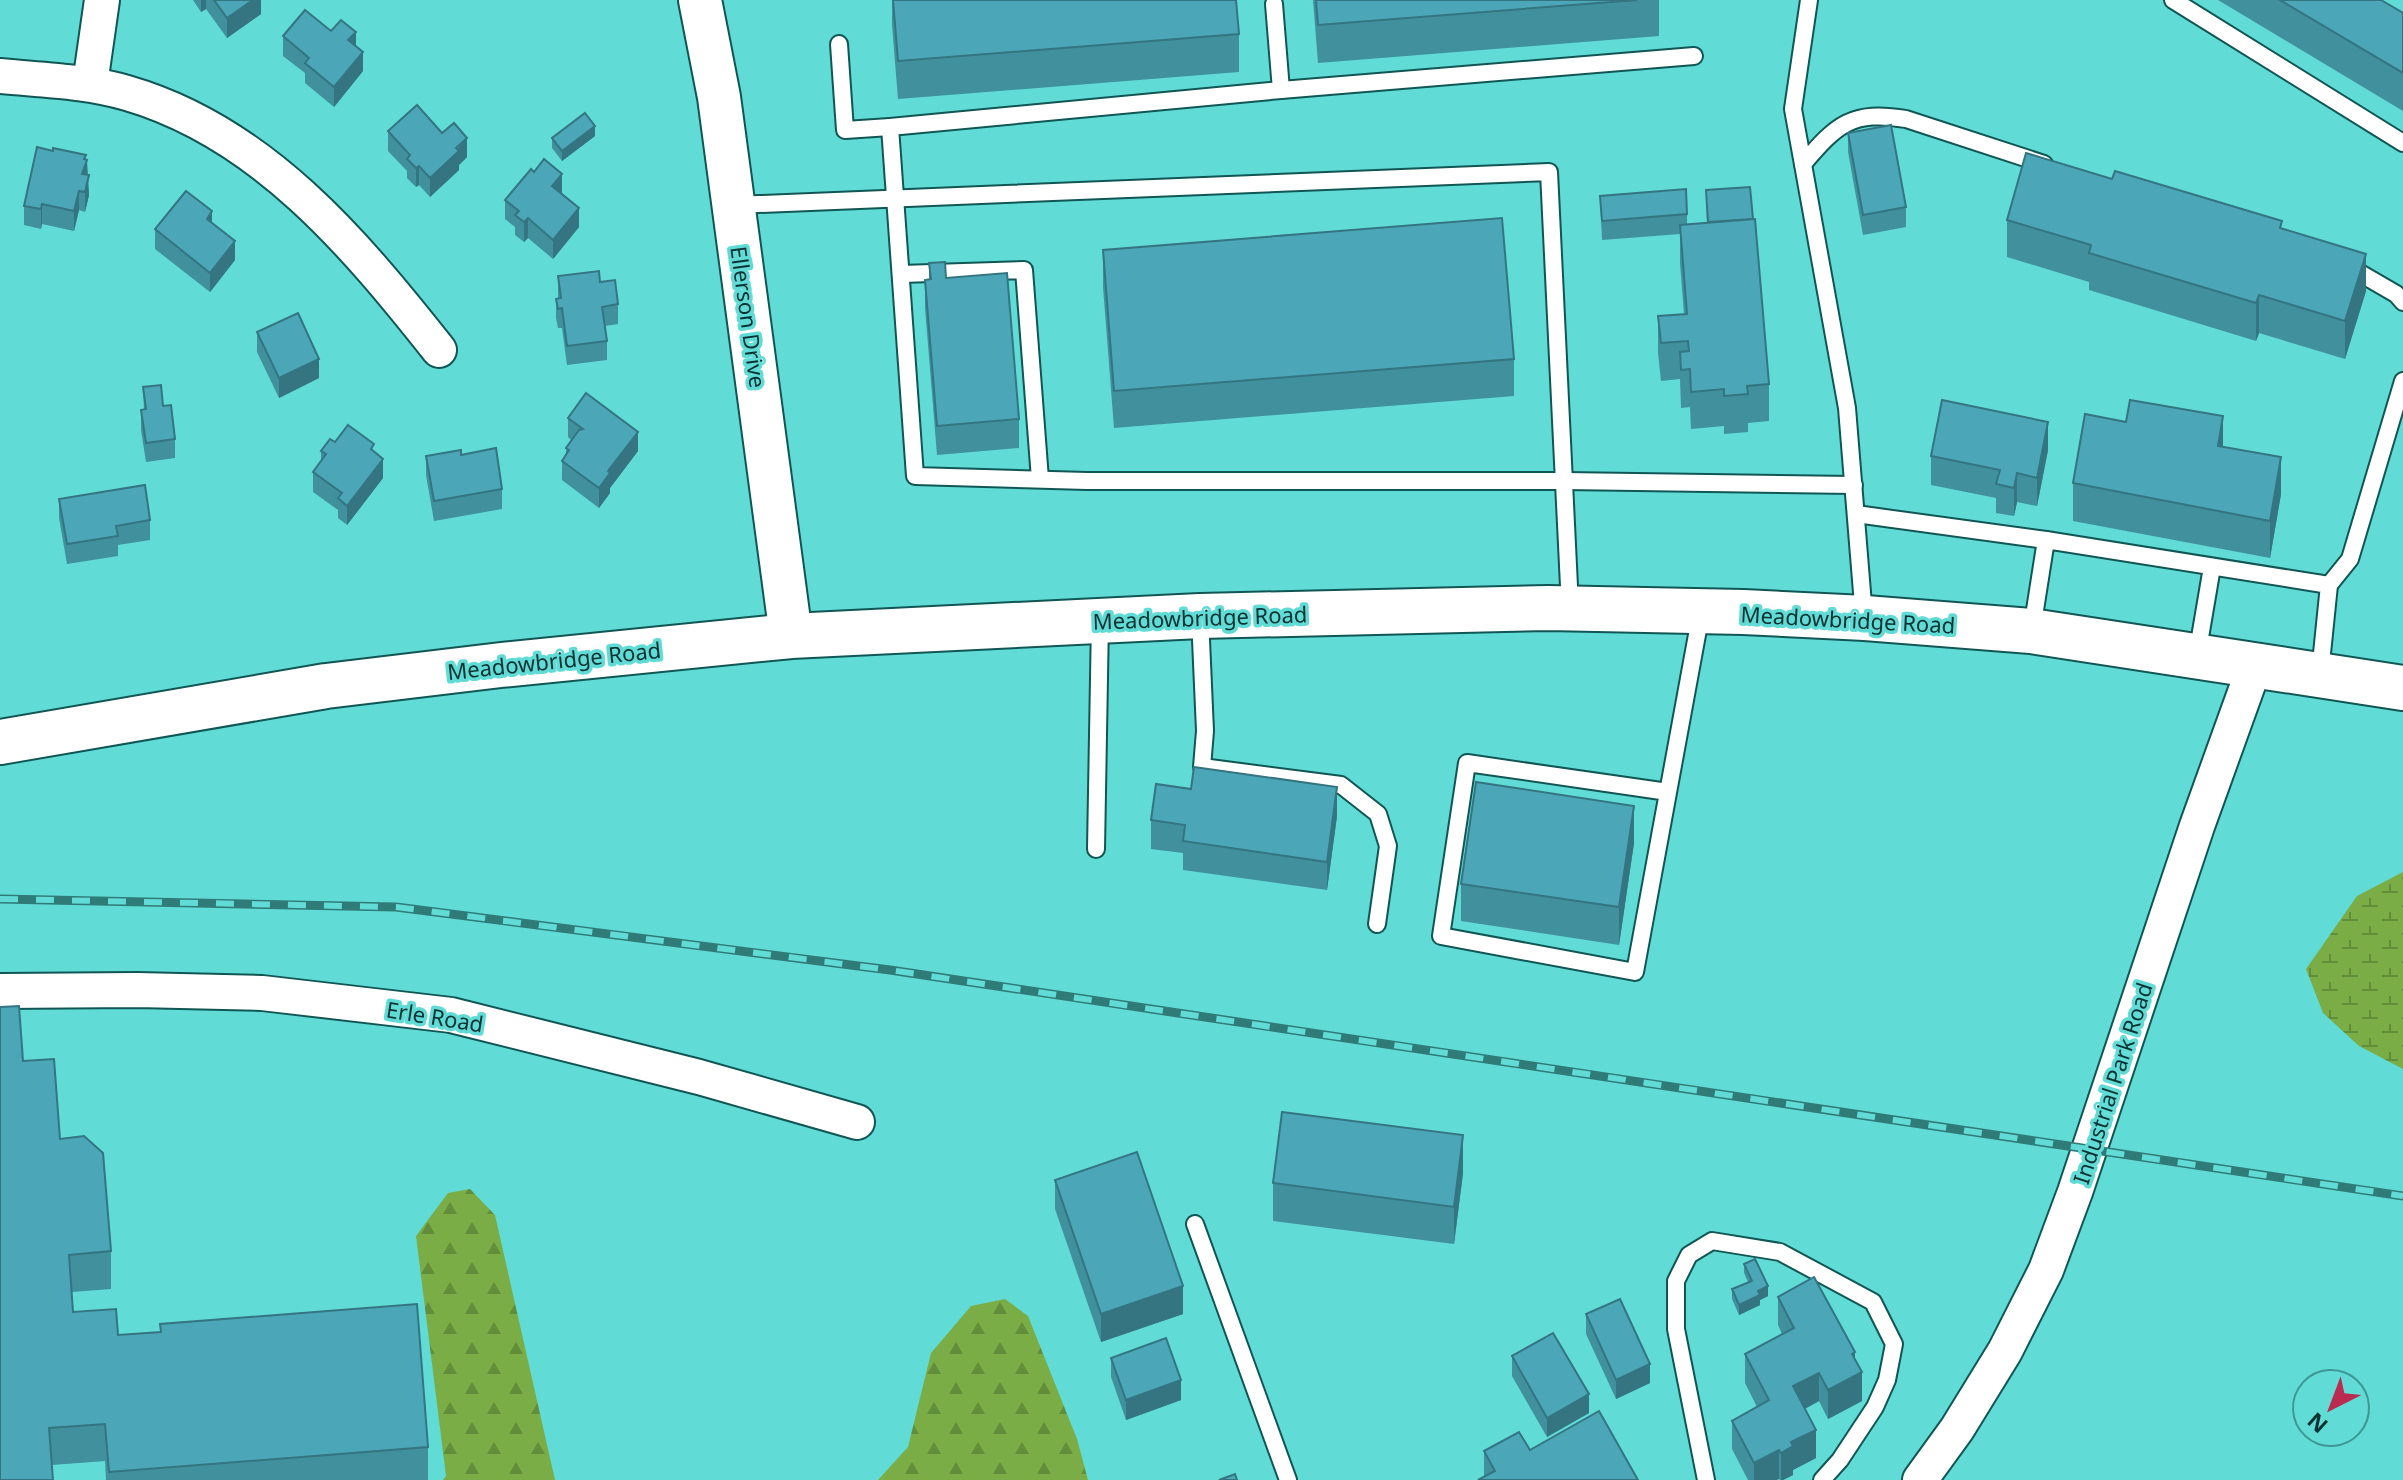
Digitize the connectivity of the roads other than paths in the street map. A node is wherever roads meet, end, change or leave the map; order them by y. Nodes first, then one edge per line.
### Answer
1 (102, 0) edge
2 (700, 0) edge
3 (1809, 0) edge
4 (2173, 0) edge
5 (1274, 4) dead end
6 (839, 44) dead end
7 (1694, 56) dead end
8 (0, 76) edge
9 (90, 84) junction
10 (1281, 90) junction
11 (890, 127) junction
12 (2403, 143) edge
13 (1803, 164) junction
14 (2060, 169) edge
15 (895, 199) junction
16 (734, 205) junction
17 (2335, 261) edge
18 (901, 274) junction
19 (2403, 302) edge
20 (439, 350) dead end
21 (2403, 381) edge
22 (1040, 479) junction
23 (1564, 481) junction
24 (1854, 485) junction
25 (1856, 514) junction
26 (2046, 540) junction
27 (2212, 567) junction
28 (2329, 585) junction
29 (1570, 609) junction
30 (1701, 611) junction
31 (1200, 616) junction
32 (1865, 618) junction
33 (1101, 620) junction
34 (2031, 631) junction
35 (791, 636) junction
36 (2197, 656) junction
37 (2255, 665) junction
38 (2319, 675) junction
39 (2403, 688) edge
40 (0, 742) edge
41 (1668, 792) junction
42 (1096, 849) dead end
43 (1377, 924) dead end
44 (0, 991) edge
45 (857, 1122) dead end
46 (1195, 1224) dead end
47 (1288, 1480) edge
48 (1706, 1480) edge
49 (1822, 1480) edge
50 (1920, 1480) edge

1 - 9 street
2 - 16 street, Ellerson Drive
3 - 13 lane
4 - 12 lane
5 - 10 lane
6 - 11 lane
7 - 10 lane
8 - 9 street
9 - 20 street
10 - 11 lane
11 - 15 lane
13 - 14 lane
13 - 24 lane
15 - 16 lane
15 - 18 lane
15 - 23 lane
16 - 35 street, Ellerson Drive
17 - 19 lane
18 - 22 lane
18 - 22 lane
21 - 28 lane
22 - 23 lane
23 - 24 lane
23 - 29 lane
24 - 25 lane
25 - 26 lane
25 - 32 lane
26 - 27 lane
26 - 34 lane
27 - 28 lane
27 - 36 lane
28 - 38 lane
29 - 30 main road, Meadowbridge Road
29 - 31 main road, Meadowbridge Road
30 - 32 main road, Meadowbridge Road
30 - 41 lane
31 - 33 main road, Meadowbridge Road
31 - 43 lane
32 - 34 main road, Meadowbridge Road
33 - 35 main road, Meadowbridge Road
33 - 42 lane
34 - 36 main road, Meadowbridge Road
35 - 40 main road, Meadowbridge Road
36 - 37 main road, Meadowbridge Road
37 - 38 main road, Meadowbridge Road
37 - 50 street, Industrial Park Road
38 - 39 main road, Meadowbridge Road
41 - 41 lane
44 - 45 street, Erle Road
46 - 47 lane
48 - 49 lane

